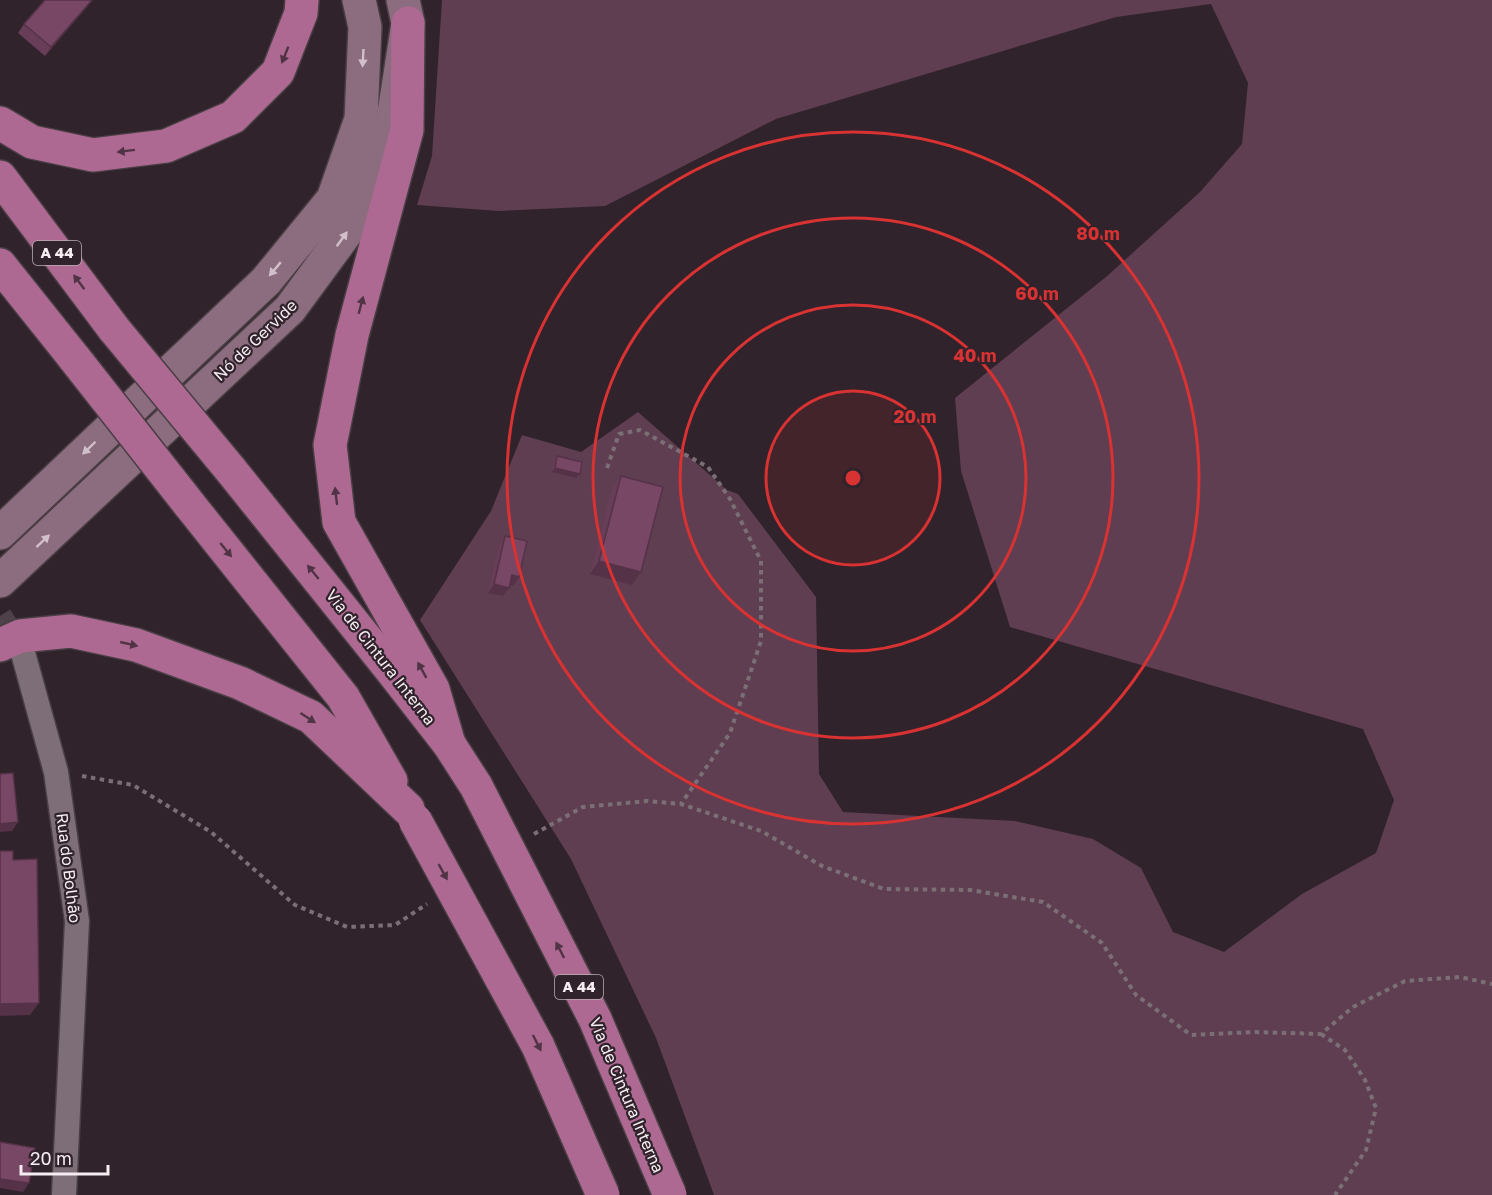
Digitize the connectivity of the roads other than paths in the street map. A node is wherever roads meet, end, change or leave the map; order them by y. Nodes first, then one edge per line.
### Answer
1 (302, 0) edge
2 (359, 0) edge
3 (406, 11) edge
4 (0, 123) edge
5 (0, 177) edge
6 (0, 265) edge
7 (0, 533) edge
8 (0, 580) edge
9 (12, 649) edge
10 (449, 744) junction
11 (411, 815) junction
12 (64, 1195) edge
13 (603, 1195) edge
14 (670, 1195) edge

1 -> 4 highway
2 -> 7 main road
8 -> 3 main road, Nó de Gervide
10 -> 3 highway
10 -> 5 highway, Via de Cintura Interna / A 44, bridge
6 -> 11 highway, bridge
9 -> 11 highway
9 - 12 street, Rua do Bolhão
14 -> 10 highway, Via de Cintura Interna / A 44, bridge
11 -> 13 highway, bridge

